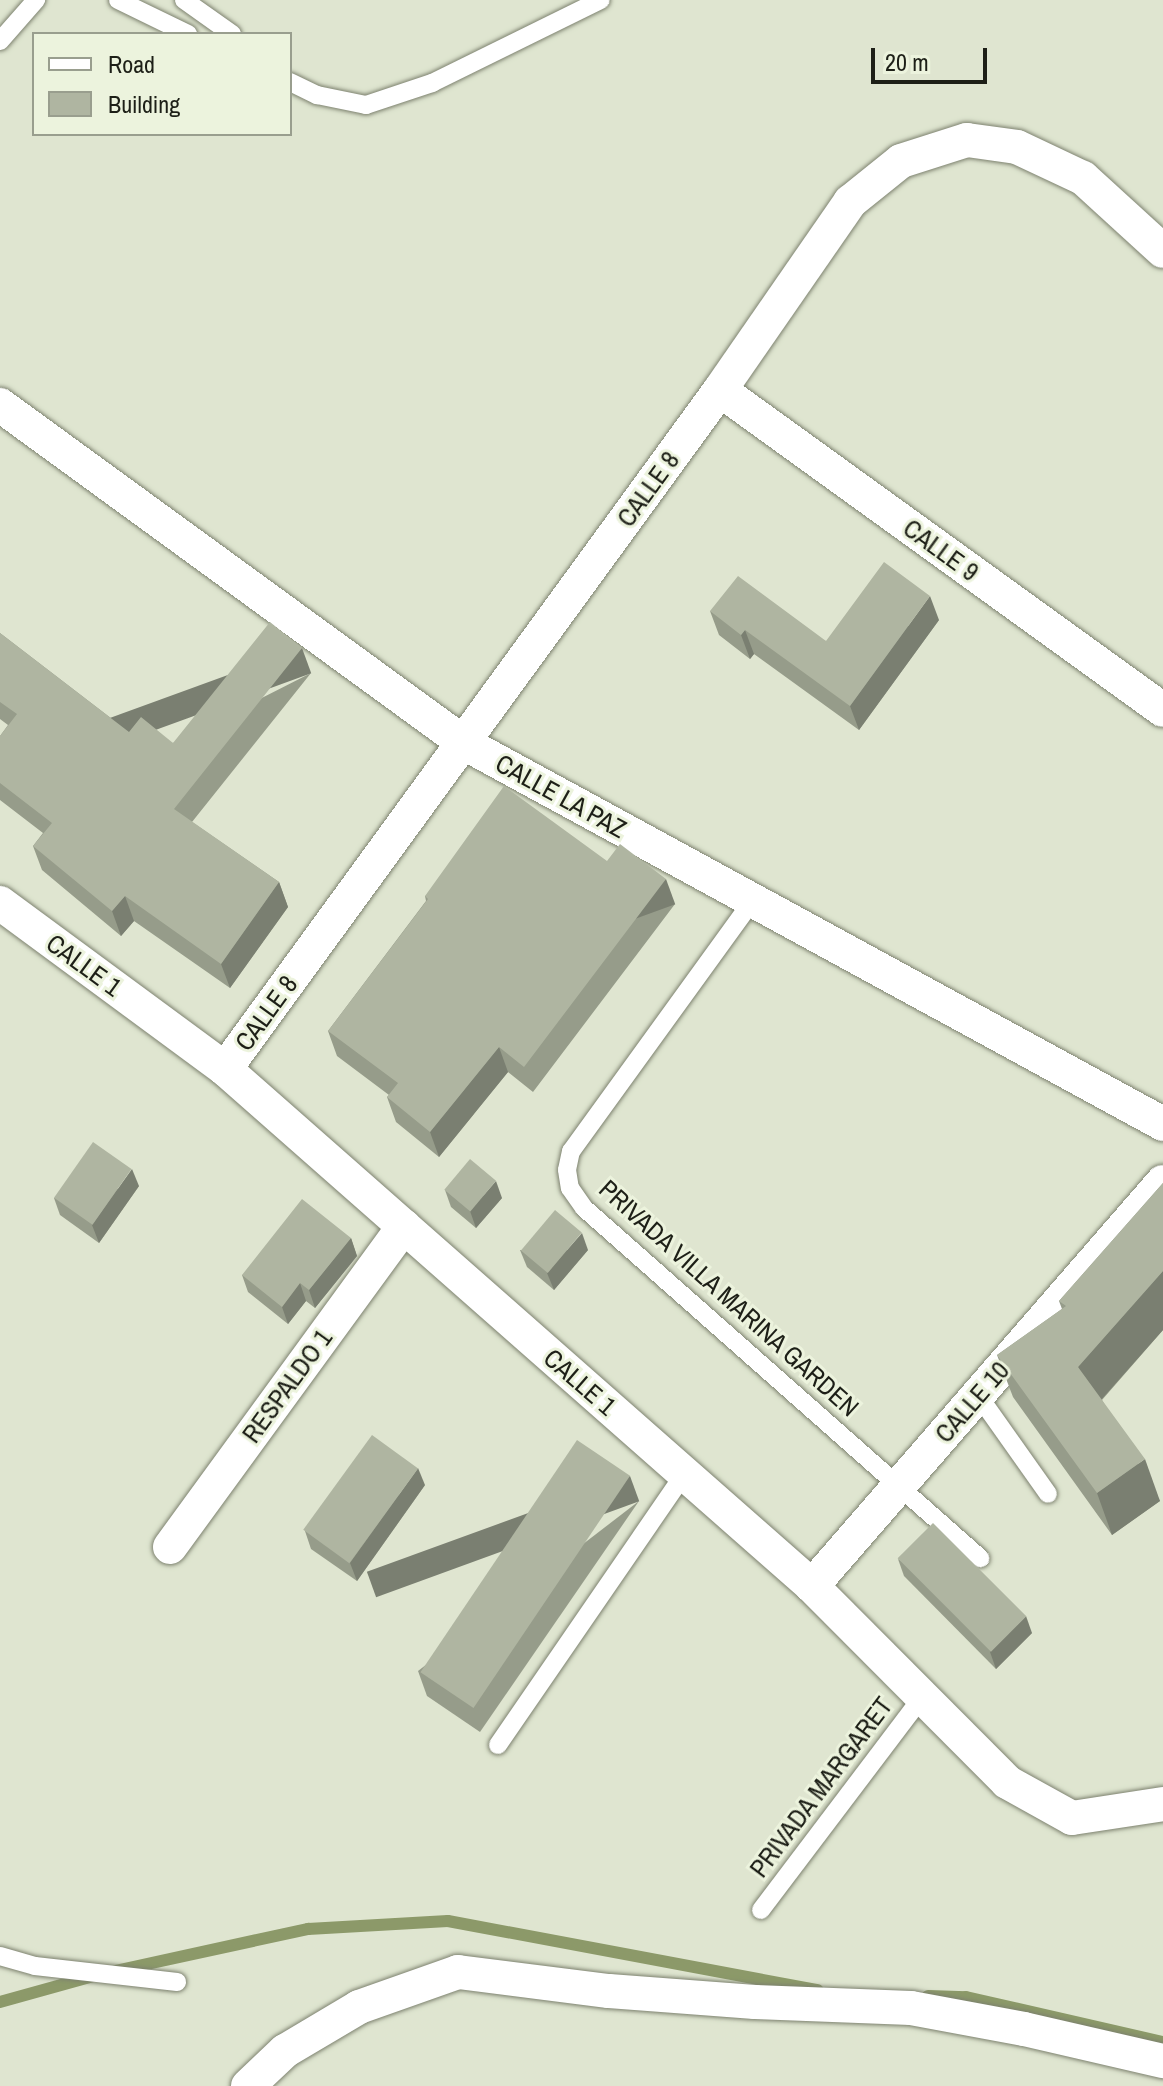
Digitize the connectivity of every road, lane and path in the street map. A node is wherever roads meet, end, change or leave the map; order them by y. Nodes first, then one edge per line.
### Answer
1 (36, 0) edge
2 (118, 0) edge
3 (184, 0) edge
4 (601, 0) edge
5 (184, 32) edge
6 (229, 32) edge
7 (0, 41) edge
8 (292, 76) edge
9 (292, 83) edge
10 (317, 95) junction
11 (1163, 251) edge
12 (720, 390) junction
13 (0, 405) edge
14 (1163, 710) edge
15 (464, 743) junction
16 (753, 900) junction
17 (0, 903) edge
18 (225, 1069) junction
19 (1163, 1124) edge
20 (1163, 1182) edge
21 (404, 1226) junction
22 (978, 1395) junction
23 (684, 1474) junction
24 (900, 1485) junction
25 (1048, 1494) dead end
26 (170, 1547) dead end
27 (980, 1558) dead end
28 (812, 1586) junction
29 (923, 1696) junction
30 (498, 1745) dead end
31 (1163, 1804) edge
32 (761, 1910) dead end
33 (0, 1956) edge
34 (177, 1982) dead end
35 (1163, 2061) edge
36 (248, 2086) edge

1 - 7 lane
2 - 5 lane
3 - 6 lane
4 - 10 lane
8 - 10 lane
9 - 10 lane
11 - 12 street, CALLE 8
12 - 14 street, CALLE 9
12 - 15 street, CALLE 8
13 - 15 street, CALLE LA PAZ
15 - 16 street, CALLE LA PAZ
15 - 18 street, CALLE 8
16 - 19 street, CALLE LA PAZ
16 - 24 lane, PRIVADA VILLA MARINA GARDEN
17 - 18 street, CALLE 1
18 - 21 street, CALLE 1
20 - 22 street, CALLE 10
21 - 23 street, CALLE 1
21 - 26 street, RESPALDO 1
22 - 24 street, CALLE 10
22 - 25 lane
23 - 28 street, CALLE 1
23 - 30 lane
24 - 27 lane, PRIVADA VILLA MARINA GARDEN
24 - 28 street, CALLE 10
28 - 29 street, CALLE 1
29 - 31 street, CALLE 1
29 - 32 lane, PRIVADA MARGARET
33 - 34 lane
35 - 36 street

